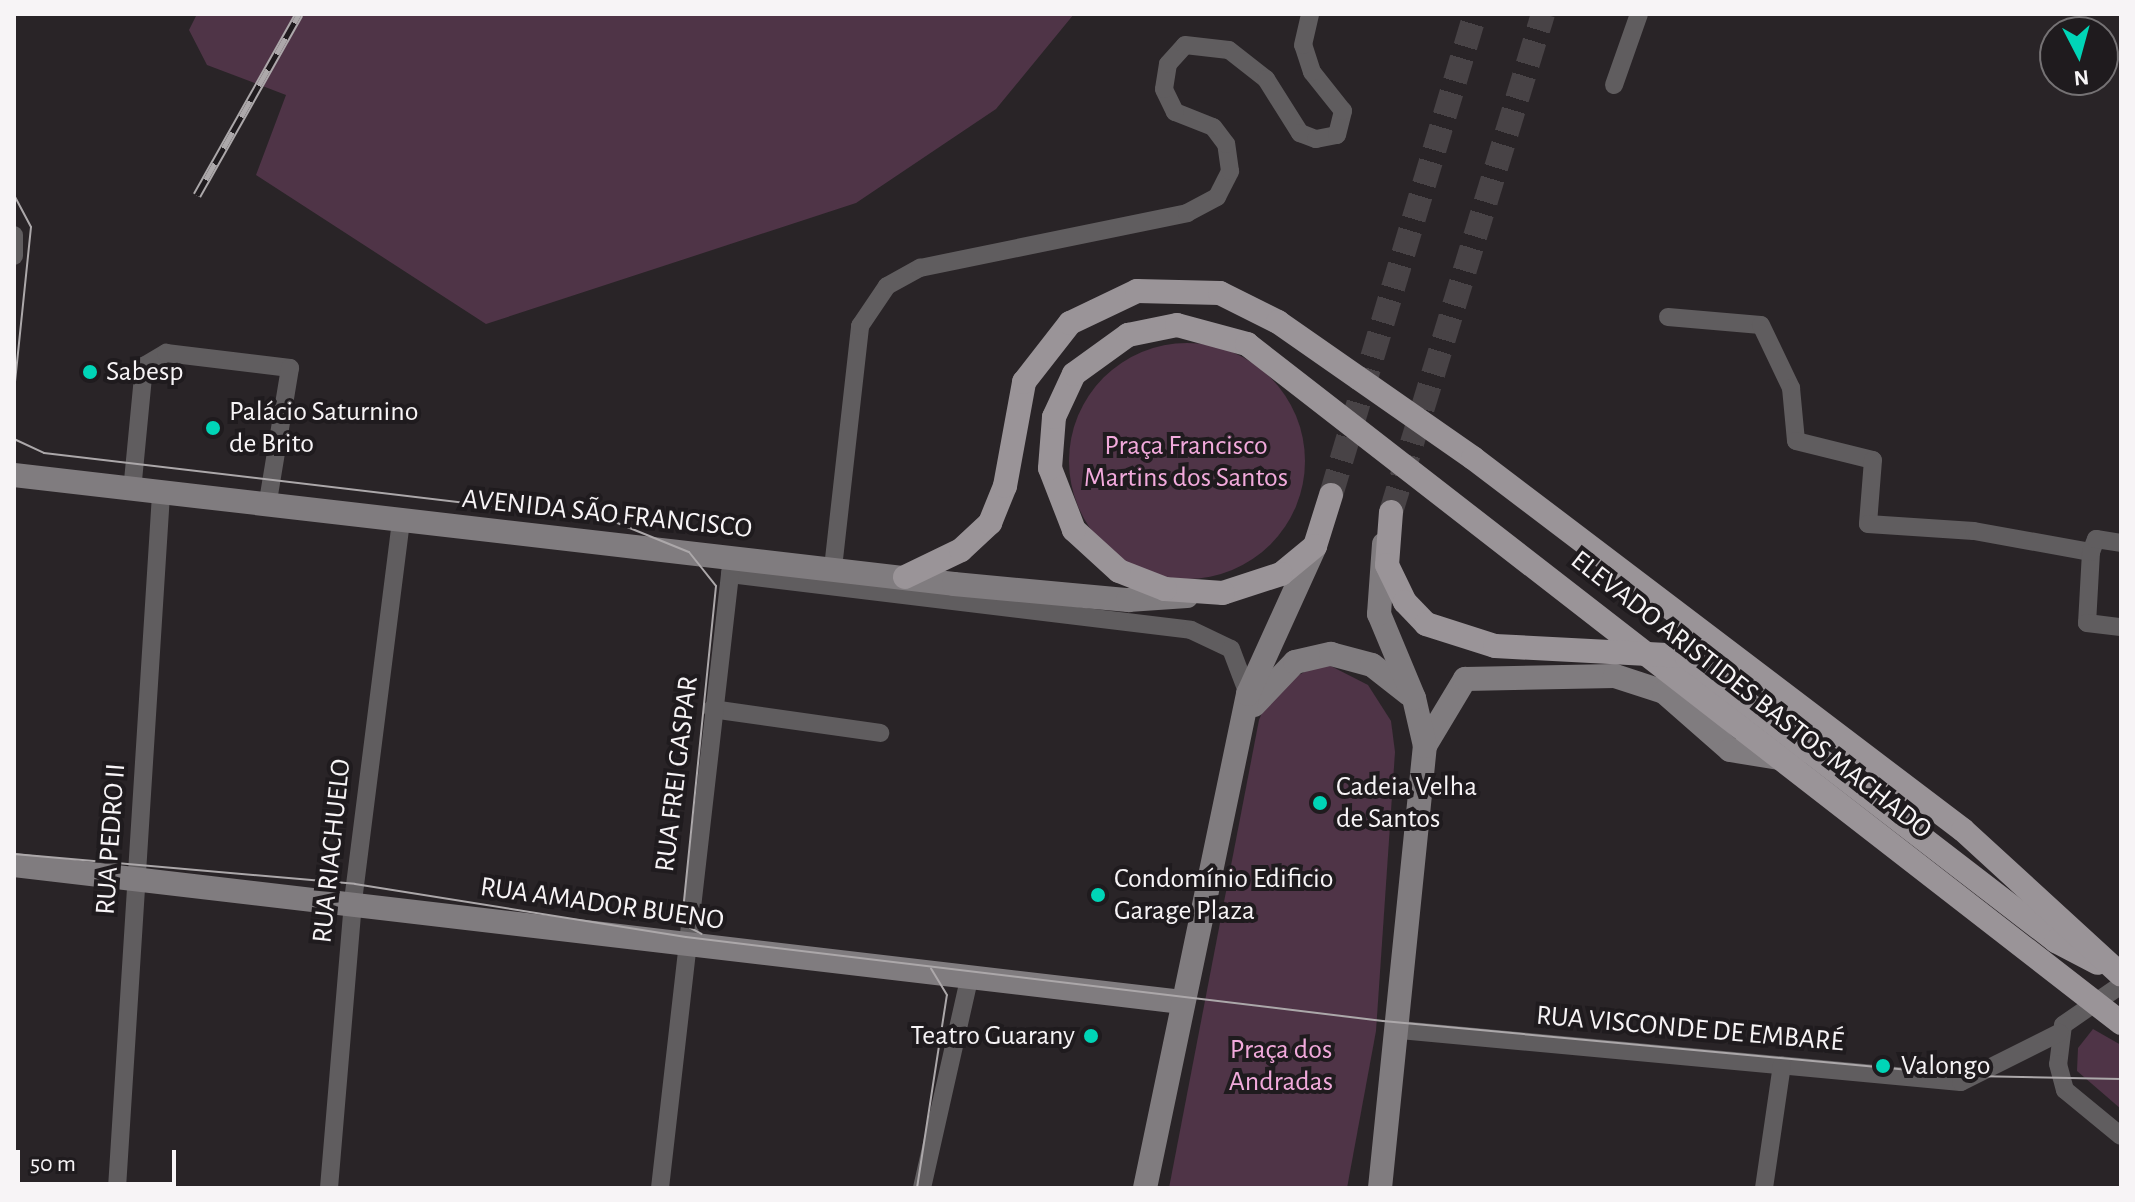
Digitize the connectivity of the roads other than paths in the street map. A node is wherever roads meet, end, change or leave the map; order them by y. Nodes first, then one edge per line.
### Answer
1 (1310, 14) edge
2 (1639, 14) edge
3 (1614, 85) dead end
4 (14, 235) edge
5 (14, 256) edge
6 (1668, 317) dead end
7 (14, 475) edge
8 (132, 491) junction
9 (161, 494) junction
10 (1331, 495) tunnel mouth
11 (267, 507) junction
12 (1391, 512) tunnel mouth
13 (401, 522) junction
14 (2121, 543) edge
15 (1384, 544) junction
16 (1315, 546) junction
17 (2091, 552) junction
18 (731, 565) junction
19 (833, 568) junction
20 (905, 577) junction
21 (1194, 595) junction
22 (2121, 627) edge
23 (1248, 694) junction
24 (1414, 698) junction
25 (712, 709) junction
26 (1244, 719) junction
27 (880, 733) dead end
28 (1425, 746) junction
29 (1827, 759) junction
30 (14, 865) edge
31 (136, 878) junction
32 (353, 901) junction
33 (685, 946) junction
34 (2121, 975) edge
35 (969, 979) junction
36 (2121, 985) edge
37 (1182, 1002) junction
38 (2121, 1023) edge
39 (1400, 1030) junction
40 (2059, 1033) junction
41 (1782, 1065) junction
42 (2121, 1136) edge
43 (117, 1188) edge
44 (329, 1188) edge
45 (660, 1188) edge
46 (922, 1188) edge
47 (1145, 1188) edge
48 (1380, 1188) edge
49 (1764, 1188) edge

1 - 19 street
2 - 3 street
4 - 5 street
6 - 17 street
7 - 8 main road, AVENIDA SÃO FRANCISCO
8 - 9 main road, AVENIDA SÃO FRANCISCO
8 - 11 street
9 - 11 main road, AVENIDA SÃO FRANCISCO
9 - 31 street, RUA PEDRO II
10 - 16 main road
11 - 13 main road, AVENIDA SÃO FRANCISCO
12 - 15 main road
13 - 18 main road, AVENIDA SÃO FRANCISCO
13 - 32 street, RUA RIACHUELO
14 - 17 street
15 - 24 main road
15 - 29 main road
16 - 21 main road
16 - 23 main road
17 - 22 street
18 - 19 main road, AVENIDA SÃO FRANCISCO
18 - 23 street, AVENIDA SÃO FRANCISCO
18 - 25 street, RUA FREI GASPAR
19 - 20 main road, AVENIDA SÃO FRANCISCO
20 - 21 main road, AVENIDA SÃO FRANCISCO
20 - 34 main road
21 - 38 main road, ELEVADO ARISTIDES BASTOS MACHADO
23 - 26 main road
24 - 26 main road
24 - 28 main road
25 - 27 street
25 - 33 street, RUA FREI GASPAR
26 - 37 main road
28 - 29 main road
28 - 39 main road
29 - 34 main road
30 - 31 main road, RUA AMADOR BUENO
31 - 32 main road, RUA AMADOR BUENO
31 - 43 street, RUA PEDRO II
32 - 33 main road, RUA AMADOR BUENO
32 - 44 street, RUA RIACHUELO
33 - 35 main road, RUA AMADOR BUENO
33 - 45 street, RUA FREI GASPAR
35 - 37 main road, RUA AMADOR BUENO
35 - 46 street
36 - 40 street, RUA VISCONDE DE EMBARÉ
37 - 47 main road
39 - 41 street, RUA VISCONDE DE EMBARÉ
39 - 48 main road
40 - 41 street, RUA VISCONDE DE EMBARÉ
40 - 42 street
41 - 49 street

